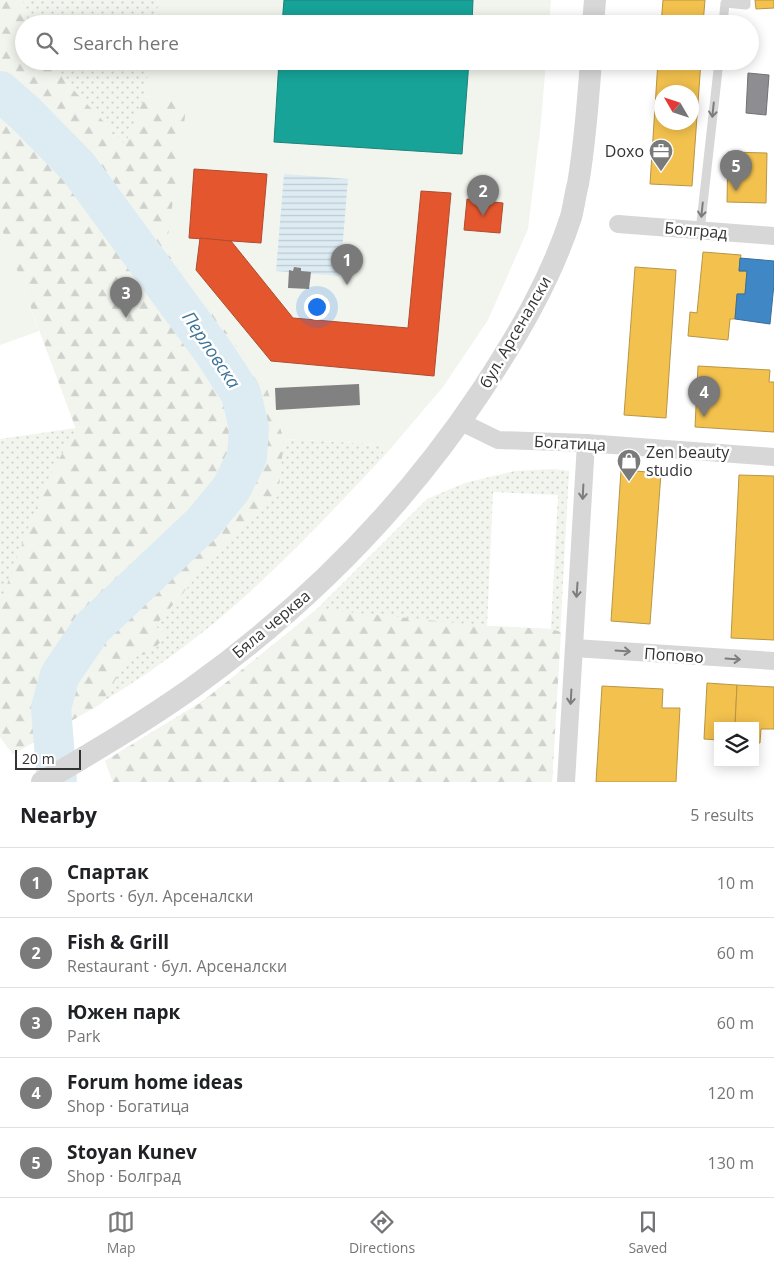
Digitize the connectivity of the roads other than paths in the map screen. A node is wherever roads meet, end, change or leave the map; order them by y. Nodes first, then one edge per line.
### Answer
1 (595, 0) edge
2 (746, 0) edge
3 (594, 15) edge
4 (724, 15) edge
5 (590, 70) edge
6 (718, 70) edge
7 (618, 224) dead end
8 (700, 231) junction
9 (774, 236) edge
10 (461, 422) junction
11 (586, 443) junction
12 (774, 458) edge
13 (574, 648) junction
14 (774, 661) edge
15 (42, 782) edge
16 (566, 782) edge

1 - 3 street
2 - 4 lane
5 - 10 street, бул. Арсеналски
6 -> 8 lane
7 - 8 street, Болград
8 - 9 street, Болград
10 - 11 street, Богатица
10 - 15 street, Бяла черква
11 - 12 street, Богатица
11 -> 13 street
13 -> 14 street, Попово
13 -> 16 street

